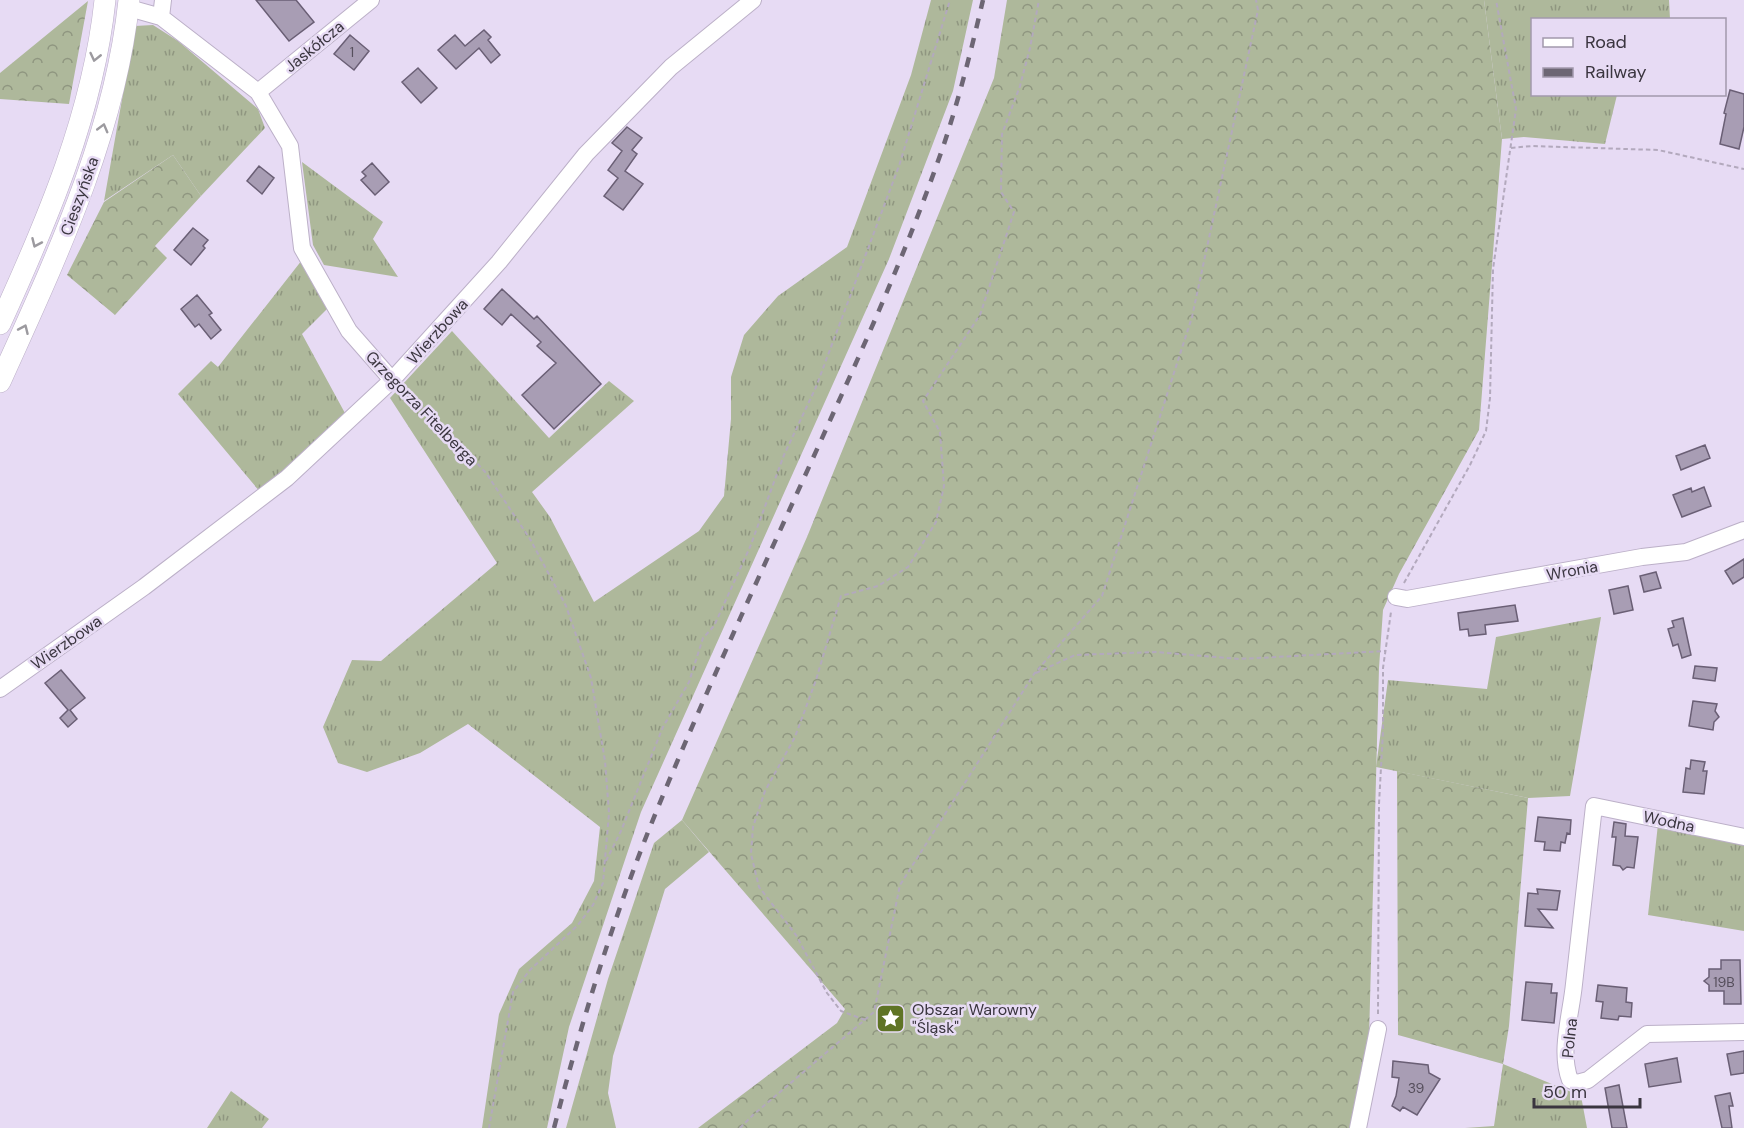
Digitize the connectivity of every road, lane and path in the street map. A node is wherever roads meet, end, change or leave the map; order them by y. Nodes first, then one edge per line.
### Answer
1 (105, 0) edge
2 (163, 0) edge
3 (371, 0) edge
4 (753, 0) edge
5 (950, 0) edge
6 (1039, 0) edge
7 (1256, 0) edge
8 (1496, 0) edge
9 (129, 4) edge
10 (161, 17) junction
11 (258, 92) junction
12 (1744, 169) edge
13 (0, 324) edge
14 (392, 381) junction
15 (0, 382) edge
16 (1744, 530) edge
17 (1396, 597) dead end
18 (1386, 651) dead end
19 (1034, 674) junction
20 (0, 688) edge
21 (1594, 806) joint
22 (1744, 837) edge
23 (606, 861) junction
24 (865, 1020) junction
25 (1378, 1029) dead end
26 (1744, 1032) edge
27 (489, 1128) edge
28 (740, 1128) edge
29 (1358, 1128) edge

1 -> 13 main road, Cieszyńska
2 - 10 street
3 - 11 street, Jaskółcza
4 - 14 street, Wierzbowa
5 - 23 path
6 - 24 path
7 - 19 path
8 - 12 path
9 - 10 street, Grzegorza Fitelberga
15 -> 9 main road, Cieszyńska
10 - 11 street, Grzegorza Fitelberga
11 - 14 street, Grzegorza Fitelberga
14 - 20 street, Wierzbowa
14 - 23 path, Grzegorza Fitelberga
16 - 17 street, Wronia
18 - 19 path
19 - 24 path
21 - 22 street, Wodna
21 - 26 street, Polna
23 - 27 path, Grzegorza Fitelberga
24 - 28 path
25 - 29 street

